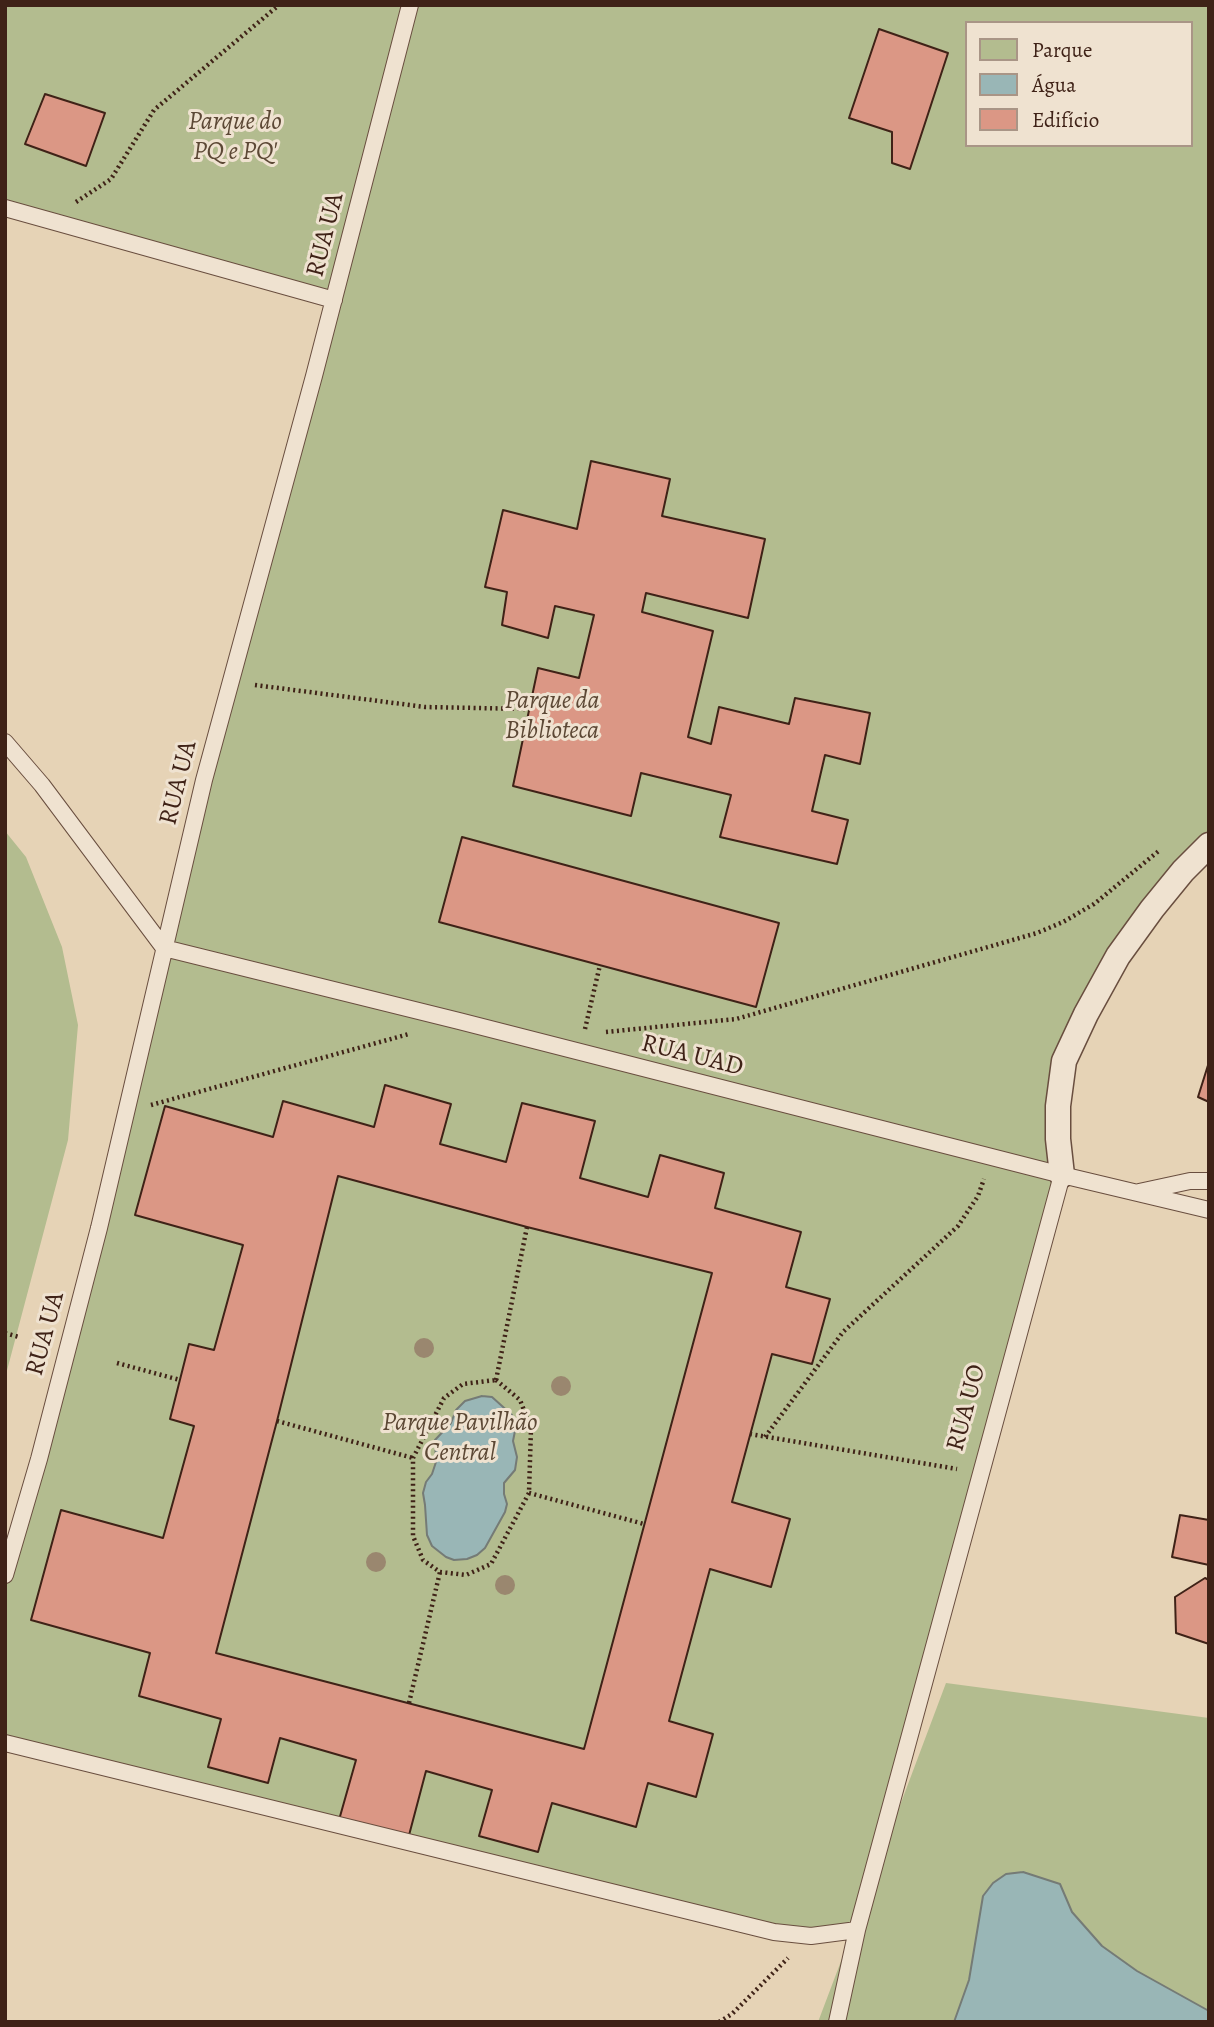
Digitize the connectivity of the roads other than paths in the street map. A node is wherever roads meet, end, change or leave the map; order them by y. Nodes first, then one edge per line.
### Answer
1 (410, 5) edge
2 (5, 208) edge
3 (334, 300) junction
4 (5, 742) edge
5 (1209, 845) edge
6 (164, 948) junction
7 (1062, 1175) junction
8 (1209, 1181) edge
9 (1133, 1193) junction
10 (1209, 1210) edge
11 (5, 1575) edge
12 (5, 1743) edge
13 (857, 1930) junction
14 (837, 2022) edge

1 - 3 lane, RUA UA
2 - 3 lane
3 - 6 lane, RUA UA
4 - 6 lane
5 - 7 street, RUA UO
6 - 7 lane, RUA UAD
6 - 11 lane, RUA UA
7 - 9 lane, RUA UAD
7 - 13 lane, RUA UO
8 - 9 lane
9 - 10 lane, RUA UAD
12 - 13 lane
13 - 14 lane, RUA UO

